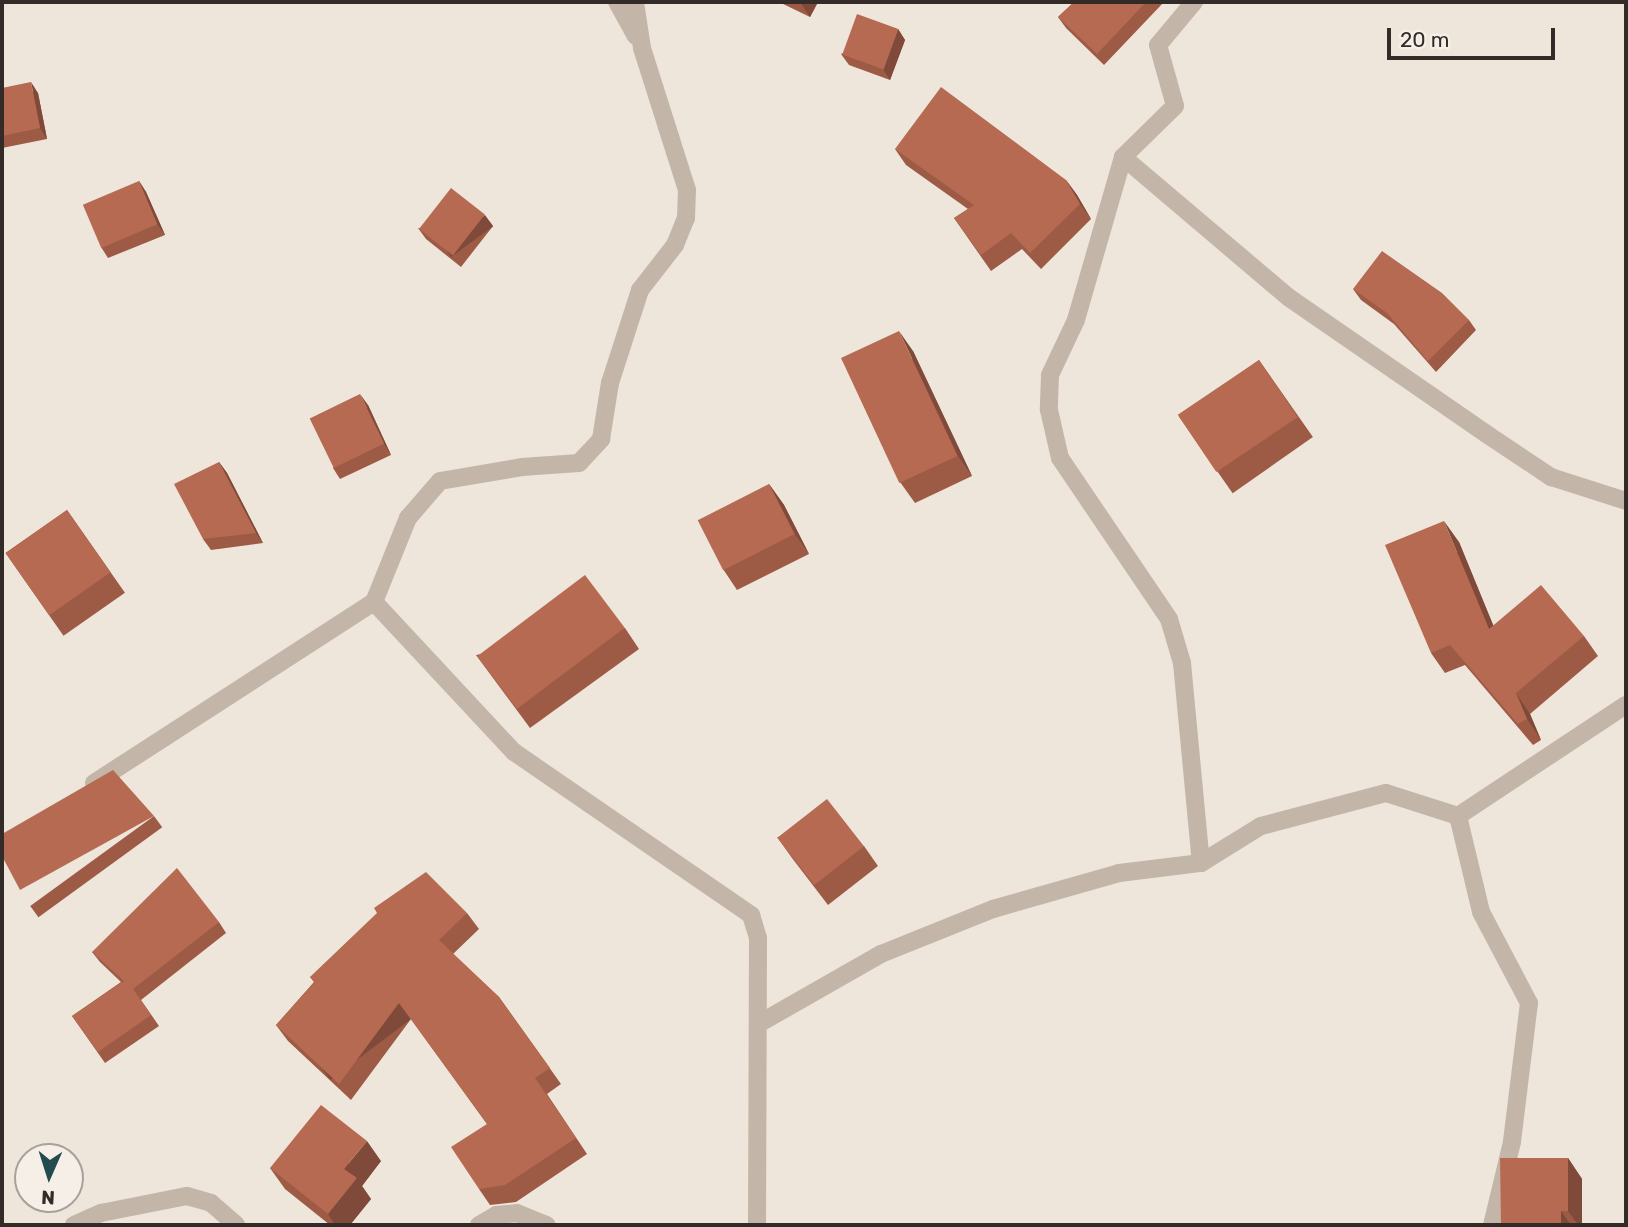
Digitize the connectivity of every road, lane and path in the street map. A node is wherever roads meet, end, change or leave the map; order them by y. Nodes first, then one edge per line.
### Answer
1 (617, 2) edge
2 (635, 2) edge
3 (1194, 2) edge
4 (642, 48) junction
5 (1123, 157) junction
6 (1626, 501) edge
7 (374, 602) junction
8 (1626, 705) edge
9 (76, 795) edge
10 (1458, 817) junction
11 (1201, 863) junction
12 (760, 1023) junction
13 (74, 1225) edge
14 (236, 1225) edge
15 (479, 1225) edge
16 (547, 1225) edge
17 (757, 1225) edge
18 (1492, 1225) edge

1 - 4 street
2 - 4 street
3 - 5 street
4 - 7 street
5 - 6 street
5 - 11 street
7 - 9 street
7 - 12 street
8 - 10 street
10 - 11 street
10 - 18 street
11 - 12 street
12 - 17 street
13 - 14 street
15 - 16 street

